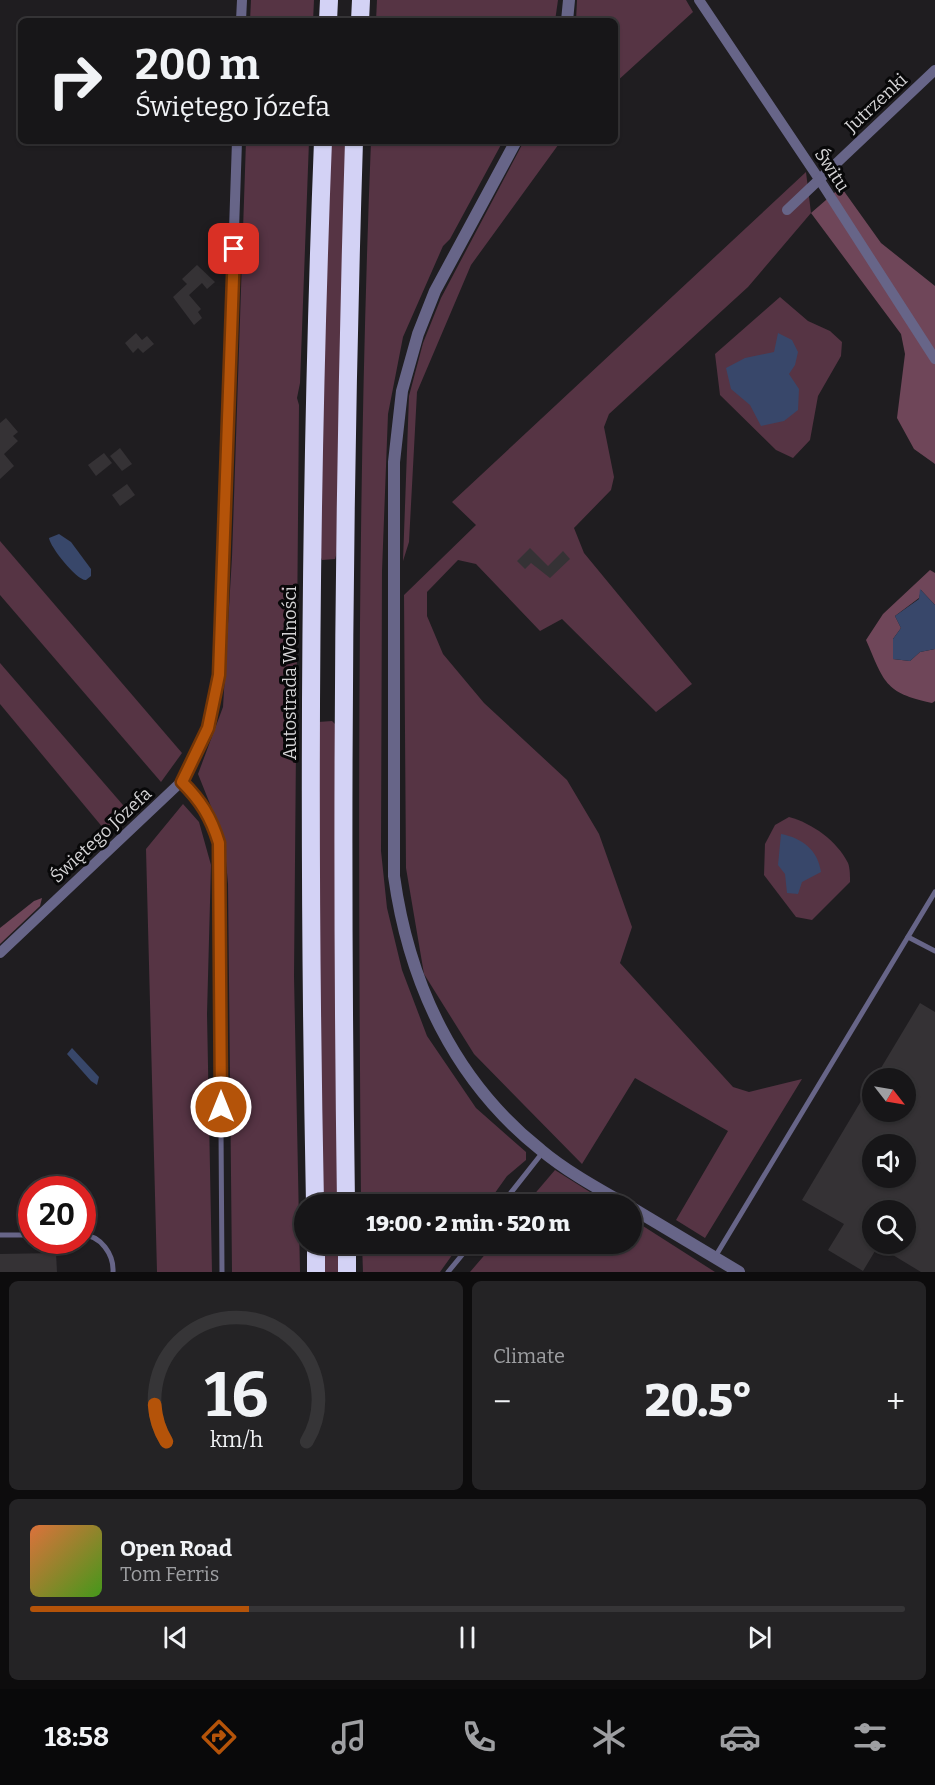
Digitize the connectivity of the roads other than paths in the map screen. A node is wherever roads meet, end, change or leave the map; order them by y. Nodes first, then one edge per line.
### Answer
1 (242, 0) edge
2 (329, 0) edge
3 (361, 0) edge
4 (569, 0) edge
5 (699, 0) edge
6 (242, 18) edge
7 (328, 18) edge
8 (360, 18) edge
9 (567, 18) edge
10 (935, 70) edge
11 (237, 144) edge
12 (323, 144) edge
13 (354, 144) edge
14 (514, 144) edge
15 (819, 179) junction
16 (787, 210) dead end
17 (935, 359) edge
18 (182, 782) junction
19 (935, 892) edge
20 (908, 937) junction
21 (935, 951) edge
22 (0, 953) edge
23 (543, 1152) junction
24 (315, 1194) edge
25 (346, 1194) edge
26 (510, 1194) edge
27 (609, 1194) edge
28 (642, 1214) edge
29 (0, 1235) edge
30 (18, 1235) edge
31 (96, 1239) edge
32 (316, 1254) edge
33 (347, 1254) edge
34 (463, 1254) edge
35 (715, 1257) junction
36 (113, 1272) edge
37 (222, 1272) edge
38 (316, 1272) edge
39 (348, 1272) edge
40 (448, 1272) edge
41 (739, 1272) edge

1 - 6 street
2 - 7 highway
3 - 8 highway
4 - 9 street
5 - 15 street, Świtu
10 - 15 street, Jutrzenki
11 - 18 street, Świętego Józefa
12 - 24 highway, Autostrada Wolności
13 - 25 highway
14 - 23 street
15 - 16 street, Jutrzenki
15 - 17 street, Świtu
18 - 22 street, Świętego Józefa
18 - 37 lane
19 - 20 lane
20 - 21 lane
20 - 35 lane
23 - 26 lane
23 - 27 street
28 - 35 street
29 - 30 lane
31 - 36 lane
32 - 38 highway
33 - 39 highway
34 - 40 lane
35 - 41 street

